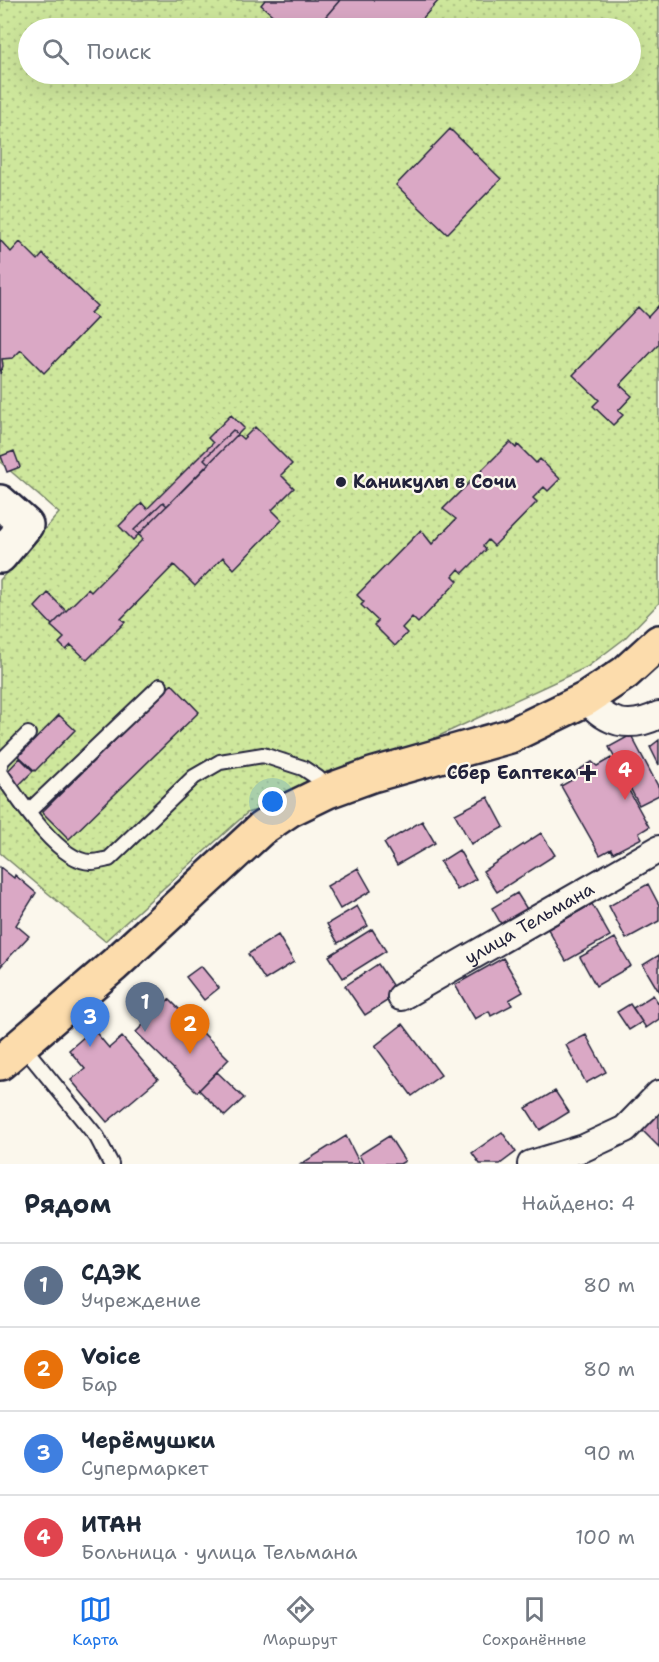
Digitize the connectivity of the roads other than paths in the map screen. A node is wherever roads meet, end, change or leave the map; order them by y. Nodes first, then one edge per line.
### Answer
1 (0, 502) edge
2 (0, 556) edge
3 (659, 642) edge
4 (160, 686) dead end
5 (586, 699) junction
6 (659, 715) edge
7 (28, 734) dead end
8 (0, 766) edge
9 (0, 772) edge
10 (328, 791) junction
11 (28, 812) junction
12 (659, 849) edge
13 (401, 998) dead end
14 (11, 1054) edge
15 (659, 1094) edge
16 (111, 1164) edge
17 (531, 1164) edge

1 - 2 street
3 - 5 main road
4 - 11 lane
5 - 6 street
5 - 10 main road
7 - 8 lane
9 - 11 lane
10 - 11 lane
10 - 14 main road
12 - 13 street, улица Тельмана
14 - 16 lane
15 - 17 street

